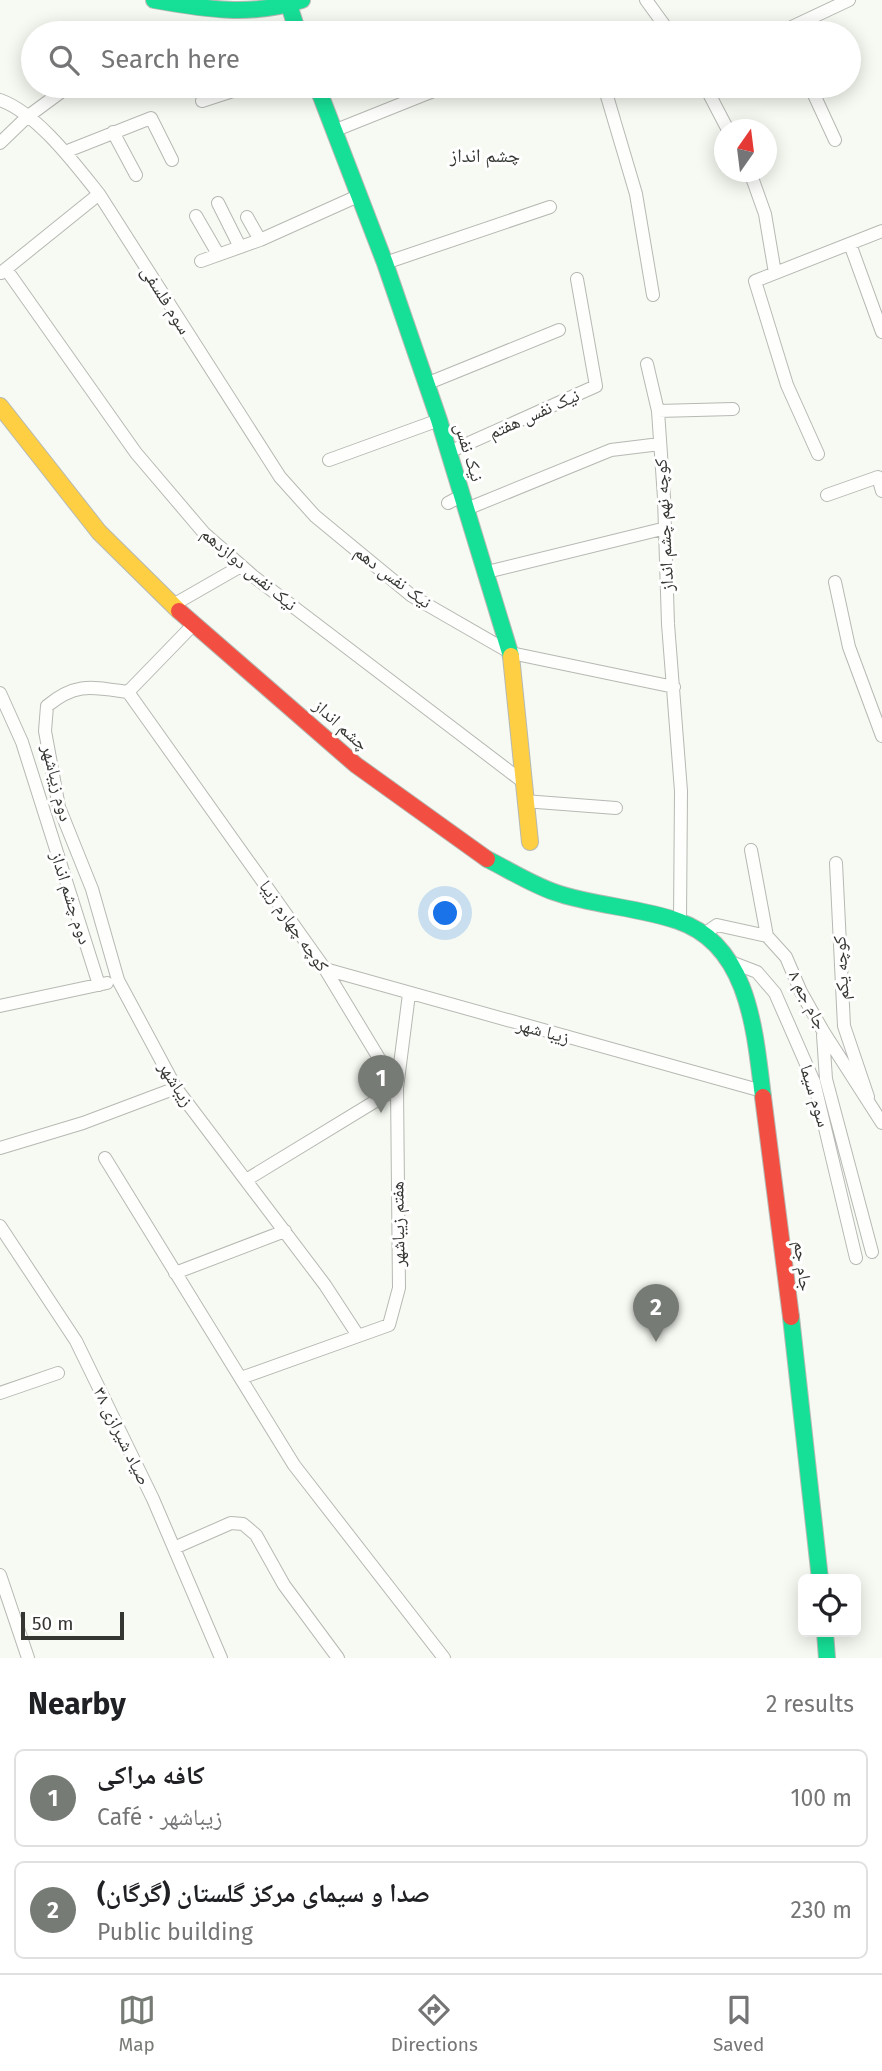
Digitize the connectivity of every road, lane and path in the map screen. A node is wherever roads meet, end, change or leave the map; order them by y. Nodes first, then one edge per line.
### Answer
1 (154, 0) edge
2 (646, 0) edge
3 (849, 0) edge
4 (295, 3) edge
5 (297, 21) edge
6 (661, 21) edge
7 (807, 21) edge
8 (53, 98) edge
9 (211, 98) edge
10 (322, 98) edge
11 (416, 98) edge
12 (608, 98) edge
13 (711, 98) edge
14 (816, 98) edge
15 (0, 100) edge
16 (202, 101) dead end
17 (27, 117) junction
18 (722, 119) edge
19 (336, 130) junction
20 (113, 132) junction
21 (835, 140) dead end
22 (0, 143) edge
23 (65, 152) junction
24 (172, 160) dead end
25 (136, 175) dead end
26 (754, 182) edge
27 (99, 194) junction
28 (358, 197) junction
29 (218, 203) dead end
30 (550, 207) dead end
31 (196, 216) dead end
32 (247, 217) dead end
33 (882, 231) edge
34 (260, 240) junction
35 (850, 244) junction
36 (240, 247) junction
37 (218, 254) junction
38 (201, 261) dead end
39 (385, 263) junction
40 (3, 272) edge
41 (775, 274) junction
42 (577, 279) dead end
43 (653, 295) dead end
44 (559, 330) dead end
45 (882, 332) edge
46 (647, 364) dead end
47 (426, 384) junction
48 (0, 406) edge
49 (733, 409) dead end
50 (658, 411) junction
51 (439, 420) junction
52 (660, 444) junction
53 (449, 452) junction
54 (818, 454) dead end
55 (329, 460) dead end
56 (880, 476) edge
57 (882, 491) edge
58 (827, 495) dead end
59 (460, 502) junction
60 (316, 516) joint
61 (666, 528) junction
62 (241, 566) junction
63 (487, 572) junction
64 (835, 582) dead end
65 (173, 605) junction
66 (193, 625) junction
67 (511, 653) junction
68 (674, 687) junction
69 (128, 692) junction
70 (0, 693) edge
71 (882, 736) edge
72 (523, 781) junction
73 (524, 801) junction
74 (616, 808) dead end
75 (530, 842) dead end
76 (751, 850) dead end
77 (836, 863) dead end
78 (680, 921) junction
79 (704, 933) junction
80 (767, 936) junction
81 (731, 962) junction
82 (325, 969) junction
83 (118, 980) junction
84 (99, 985) junction
85 (409, 993) junction
86 (0, 1006) edge
87 (823, 1031) junction
88 (176, 1088) junction
89 (397, 1088) junction
90 (762, 1091) junction
91 (873, 1111) junction
92 (882, 1123) edge
93 (0, 1148) edge
94 (105, 1158) dead end
95 (246, 1180) junction
96 (0, 1226) edge
97 (285, 1231) junction
98 (872, 1252) dead end
99 (856, 1258) dead end
100 (175, 1273) junction
101 (357, 1334) junction
102 (58, 1373) dead end
103 (241, 1378) junction
104 (0, 1393) edge
105 (174, 1548) junction
106 (820, 1574) edge
107 (0, 1575) edge
108 (825, 1637) edge
109 (28, 1658) edge
110 (221, 1658) edge
111 (338, 1658) edge
112 (444, 1658) edge
113 (827, 1658) edge

1 - 4 street
2 - 6 street
3 - 7 street
4 - 5 street
8 - 17 street
9 - 16 street
10 - 19 street, نیک نفس
11 - 19 street
12 - 43 street
13 - 18 street
14 - 21 street
15 - 17 street, سوم فلسفی
17 - 22 street
17 - 23 street, سوم فلسفی
19 - 28 street, نیک نفس
20 - 23 street
20 - 24 street
20 - 25 street
23 - 27 street, سوم فلسفی
26 - 41 street
27 - 40 street
27 - 60 street, سوم فلسفی
28 - 34 street
28 - 39 street, نیک نفس
29 - 36 street
30 - 39 street
31 - 37 street
32 - 34 street
33 - 35 street
34 - 36 street
35 - 41 street
35 - 45 street
36 - 37 street
37 - 38 street
39 - 47 street, نیک نفس
40 - 62 street, نیک نفس دوازدهم
41 - 54 street
42 - 53 street, نیک نفس هفتم
44 - 47 street
46 - 50 street, کوچه نهم چشم انداز
47 - 51 street, نیک نفس
48 - 65 street, چشم انداز
49 - 50 street
50 - 52 street, کوچه نهم چشم انداز
51 - 53 street, نیک نفس
51 - 55 street
52 - 59 street
52 - 61 street, کوچه نهم چشم انداز
53 - 59 street, نیک نفس
56 - 57 street
56 - 58 street
59 - 63 street, نیک نفس
60 - 67 street, نیک نفس دهم
61 - 63 street
61 - 68 street, کوچه نهم چشم انداز
62 - 65 street
62 - 72 street, نیک نفس دوازدهم
63 - 67 street, نیک نفس
64 - 71 street
65 - 66 street, چشم انداز
66 - 69 street
66 - 78 street, چشم انداز
67 - 68 street, نیک نفس دهم
67 - 72 street, نیک نفس
68 - 78 street, کوچه نهم چشم انداز
69 - 82 street, کوچه چهارم زیبا
69 - 83 street, دوم زیباشهر
70 - 84 street, دوم چشم انداز
72 - 73 street, نیک نفس
73 - 74 street
73 - 75 street, نیک نفس
76 - 80 street
77 - 91 street, کوچه یکم
78 - 79 street, چشم انداز
79 - 80 street
79 - 81 street, چشم انداز
80 - 87 street, ۸ جام جم
81 - 90 street, جام جم
81 - 99 street, سوم سیما
82 - 85 street, زیبا شهر
82 - 89 street, کوچه چهارم زیبا
83 - 84 street
83 - 88 street, زیباشهر
84 - 86 street
85 - 89 street
85 - 90 street, زیبا شهر
87 - 91 street, ۸ جام جم
87 - 98 street
88 - 93 street
88 - 95 street, زیباشهر
89 - 95 street
89 - 101 street, هفتم زیباشهر
90 - 106 street, جام جم
91 - 92 street, ۸ جام جم
94 - 100 street
95 - 97 street, زیباشهر
96 - 105 street, صیاد شیرازی ۳۸
97 - 100 street
97 - 101 street, زیباشهر
100 - 103 street
101 - 103 street
102 - 104 street
103 - 112 street
105 - 110 street, صیاد شیرازی ۳۸
105 - 111 street
107 - 109 street
108 - 113 street

